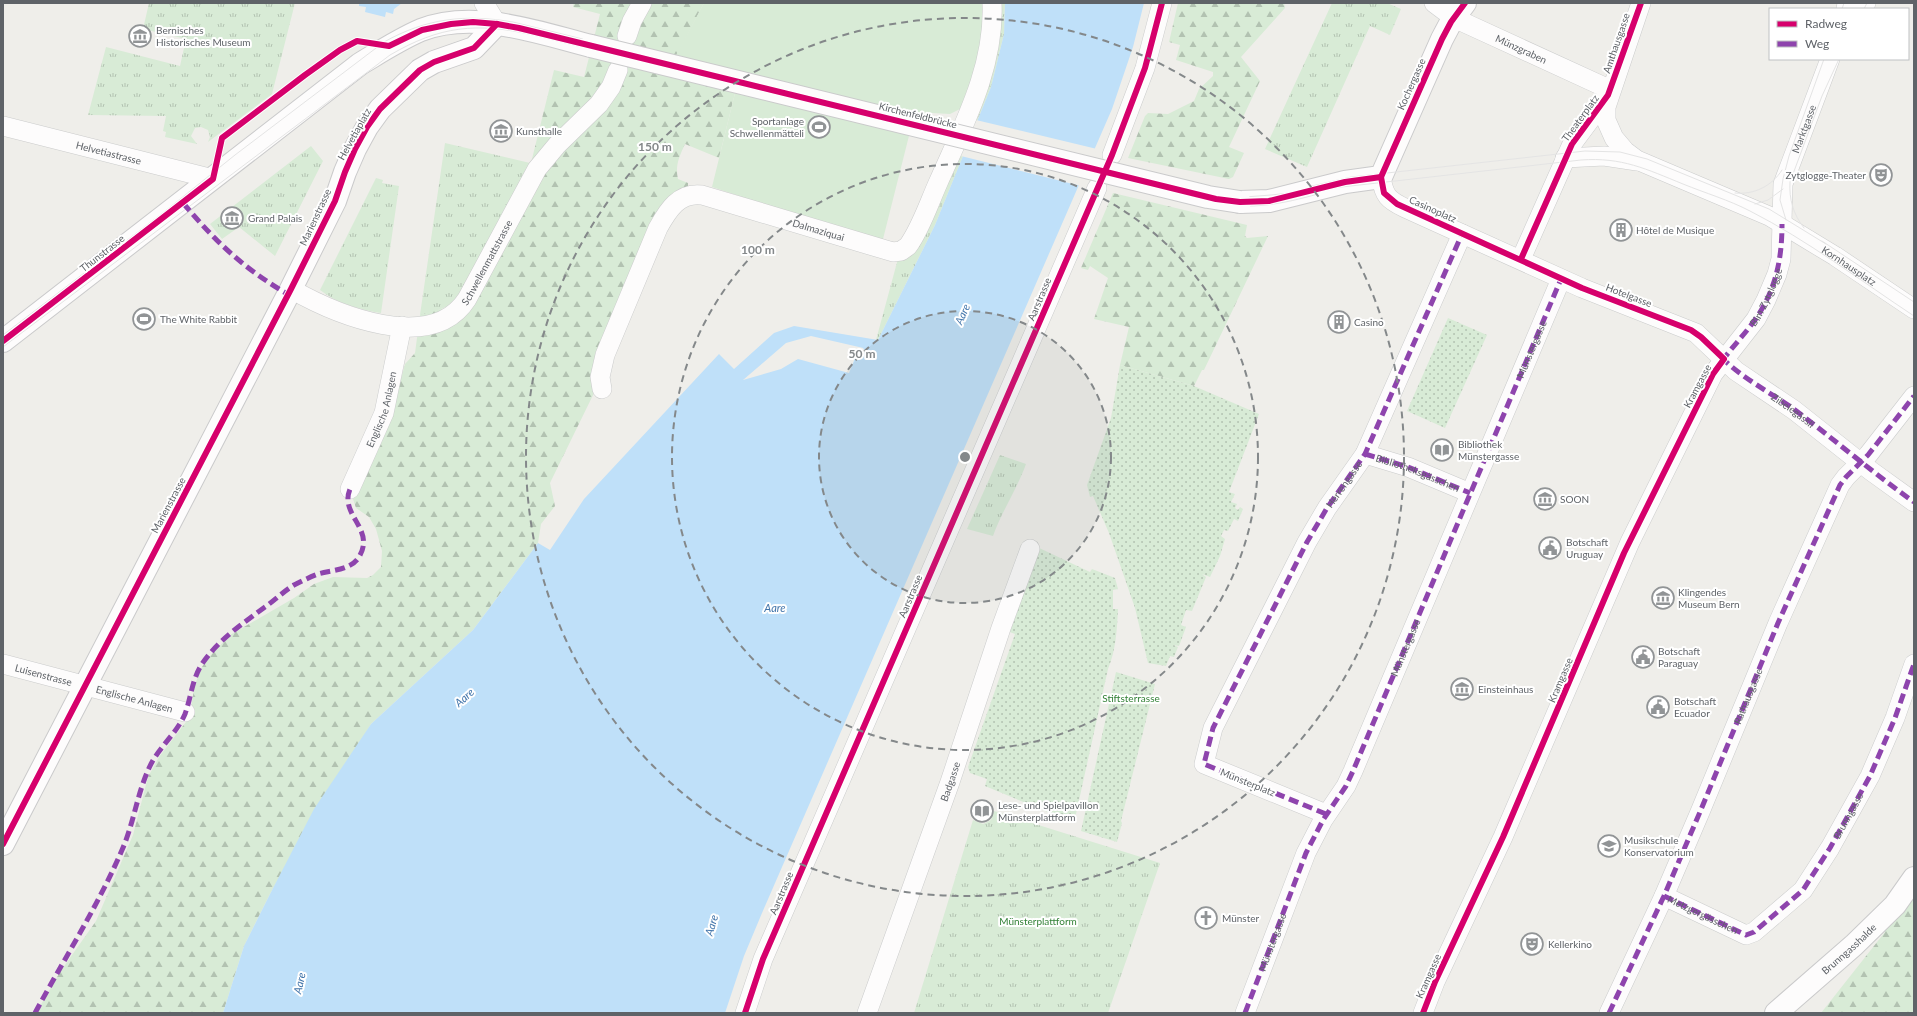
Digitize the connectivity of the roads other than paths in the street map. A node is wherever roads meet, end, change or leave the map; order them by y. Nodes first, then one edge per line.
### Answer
1 (484, 3) edge
2 (642, 3) edge
3 (992, 3) edge
4 (1162, 3) edge
5 (1434, 3) edge
6 (1641, 3) edge
7 (1459, 10) edge
8 (497, 24) junction
9 (627, 36) dead end
10 (1830, 60) edge
11 (618, 70) dead end
12 (1611, 90) junction
13 (3, 126) edge
14 (1112, 155) dead end
15 (1565, 158) junction
16 (1646, 164) junction
17 (345, 172) joint
18 (1381, 177) junction
19 (213, 179) junction
20 (1097, 188) dead end
21 (1782, 224) junction
22 (1462, 234) junction
23 (1521, 259) junction
24 (1561, 279) junction
25 (292, 289) junction
26 (1914, 309) edge
27 (402, 326) junction
28 (3, 341) edge
29 (1724, 359) junction
30 (602, 389) dead end
31 (1914, 396) edge
32 (1365, 454) junction
33 (1861, 463) junction
34 (350, 489) dead end
35 (1470, 493) junction
36 (1914, 502) edge
37 (1030, 549) dead end
38 (3, 664) edge
39 (1914, 664) edge
40 (84, 686) junction
41 (185, 712) dead end
42 (1213, 728) joint
43 (1326, 814) junction
44 (3, 844) edge
45 (1914, 878) edge
46 (1664, 896) junction
47 (1742, 934) joint
48 (745, 1013) edge
49 (867, 1013) edge
50 (1245, 1013) edge
51 (1422, 1013) edge
52 (1609, 1013) edge
53 (1776, 1013) edge

1 - 8 street
2 - 9 street
3 - 30 street, Dalmaziquai
4 - 14 street
5 - 7 street, Münzgraben
6 - 12 street, Amthausgasse
7 - 12 street, Münzgraben
7 - 18 street, Kochergasse
8 - 17 street, Helvetiaplatz
8 - 18 street, Kirchenfeldbrücke, bridge
8 - 19 street, Thunstrasse
10 - 21 street, Marktgasse
11 - 27 street, Schwellenmattstrasse
12 - 15 street, Theaterplatz
12 - 16 street, Theaterplatz
13 - 19 street, Helvetiastrasse
15 - 16 street, Theaterplatz
15 - 23 street
16 - 21 street, Theaterplatz
17 - 25 street, Marienstrasse
18 - 22 street, Casinoplatz
19 - 28 street, Thunstrasse
20 - 48 street, Aarstrasse
21 - 26 street, Kornhausplatz
21 - 29 street, Bim Zytglogge
22 - 23 street, Casinoplatz
22 - 32 street, Herrengasse
23 - 24 street, Hotelgasse
24 - 29 street, Hotelgasse
24 - 35 street, Münstergasse
25 - 27 street, Schwellenmattstrasse
25 - 40 street, Marienstrasse
27 - 34 street, Englische Anlagen
29 - 33 street, Zibelegässli
29 - 51 street, Kramgasse
31 - 33 street, Rathausgasse
32 - 35 street, Bibliotheksgässchen
32 - 42 street, Herrengasse
33 - 36 street
33 - 46 street, Rathausgasse
35 - 43 street, Münstergasse
37 - 49 street, Badgasse
38 - 40 street, Luisenstrasse
39 - 47 street, Brunngasse
40 - 41 street, Englische Anlagen
40 - 44 street, Marienstrasse
42 - 43 street, Münsterplatz
43 - 50 street, Münstergasse
45 - 53 street, Brunngasshalde
46 - 47 street, Metzgergässchen
46 - 52 street, Rathausgasse

